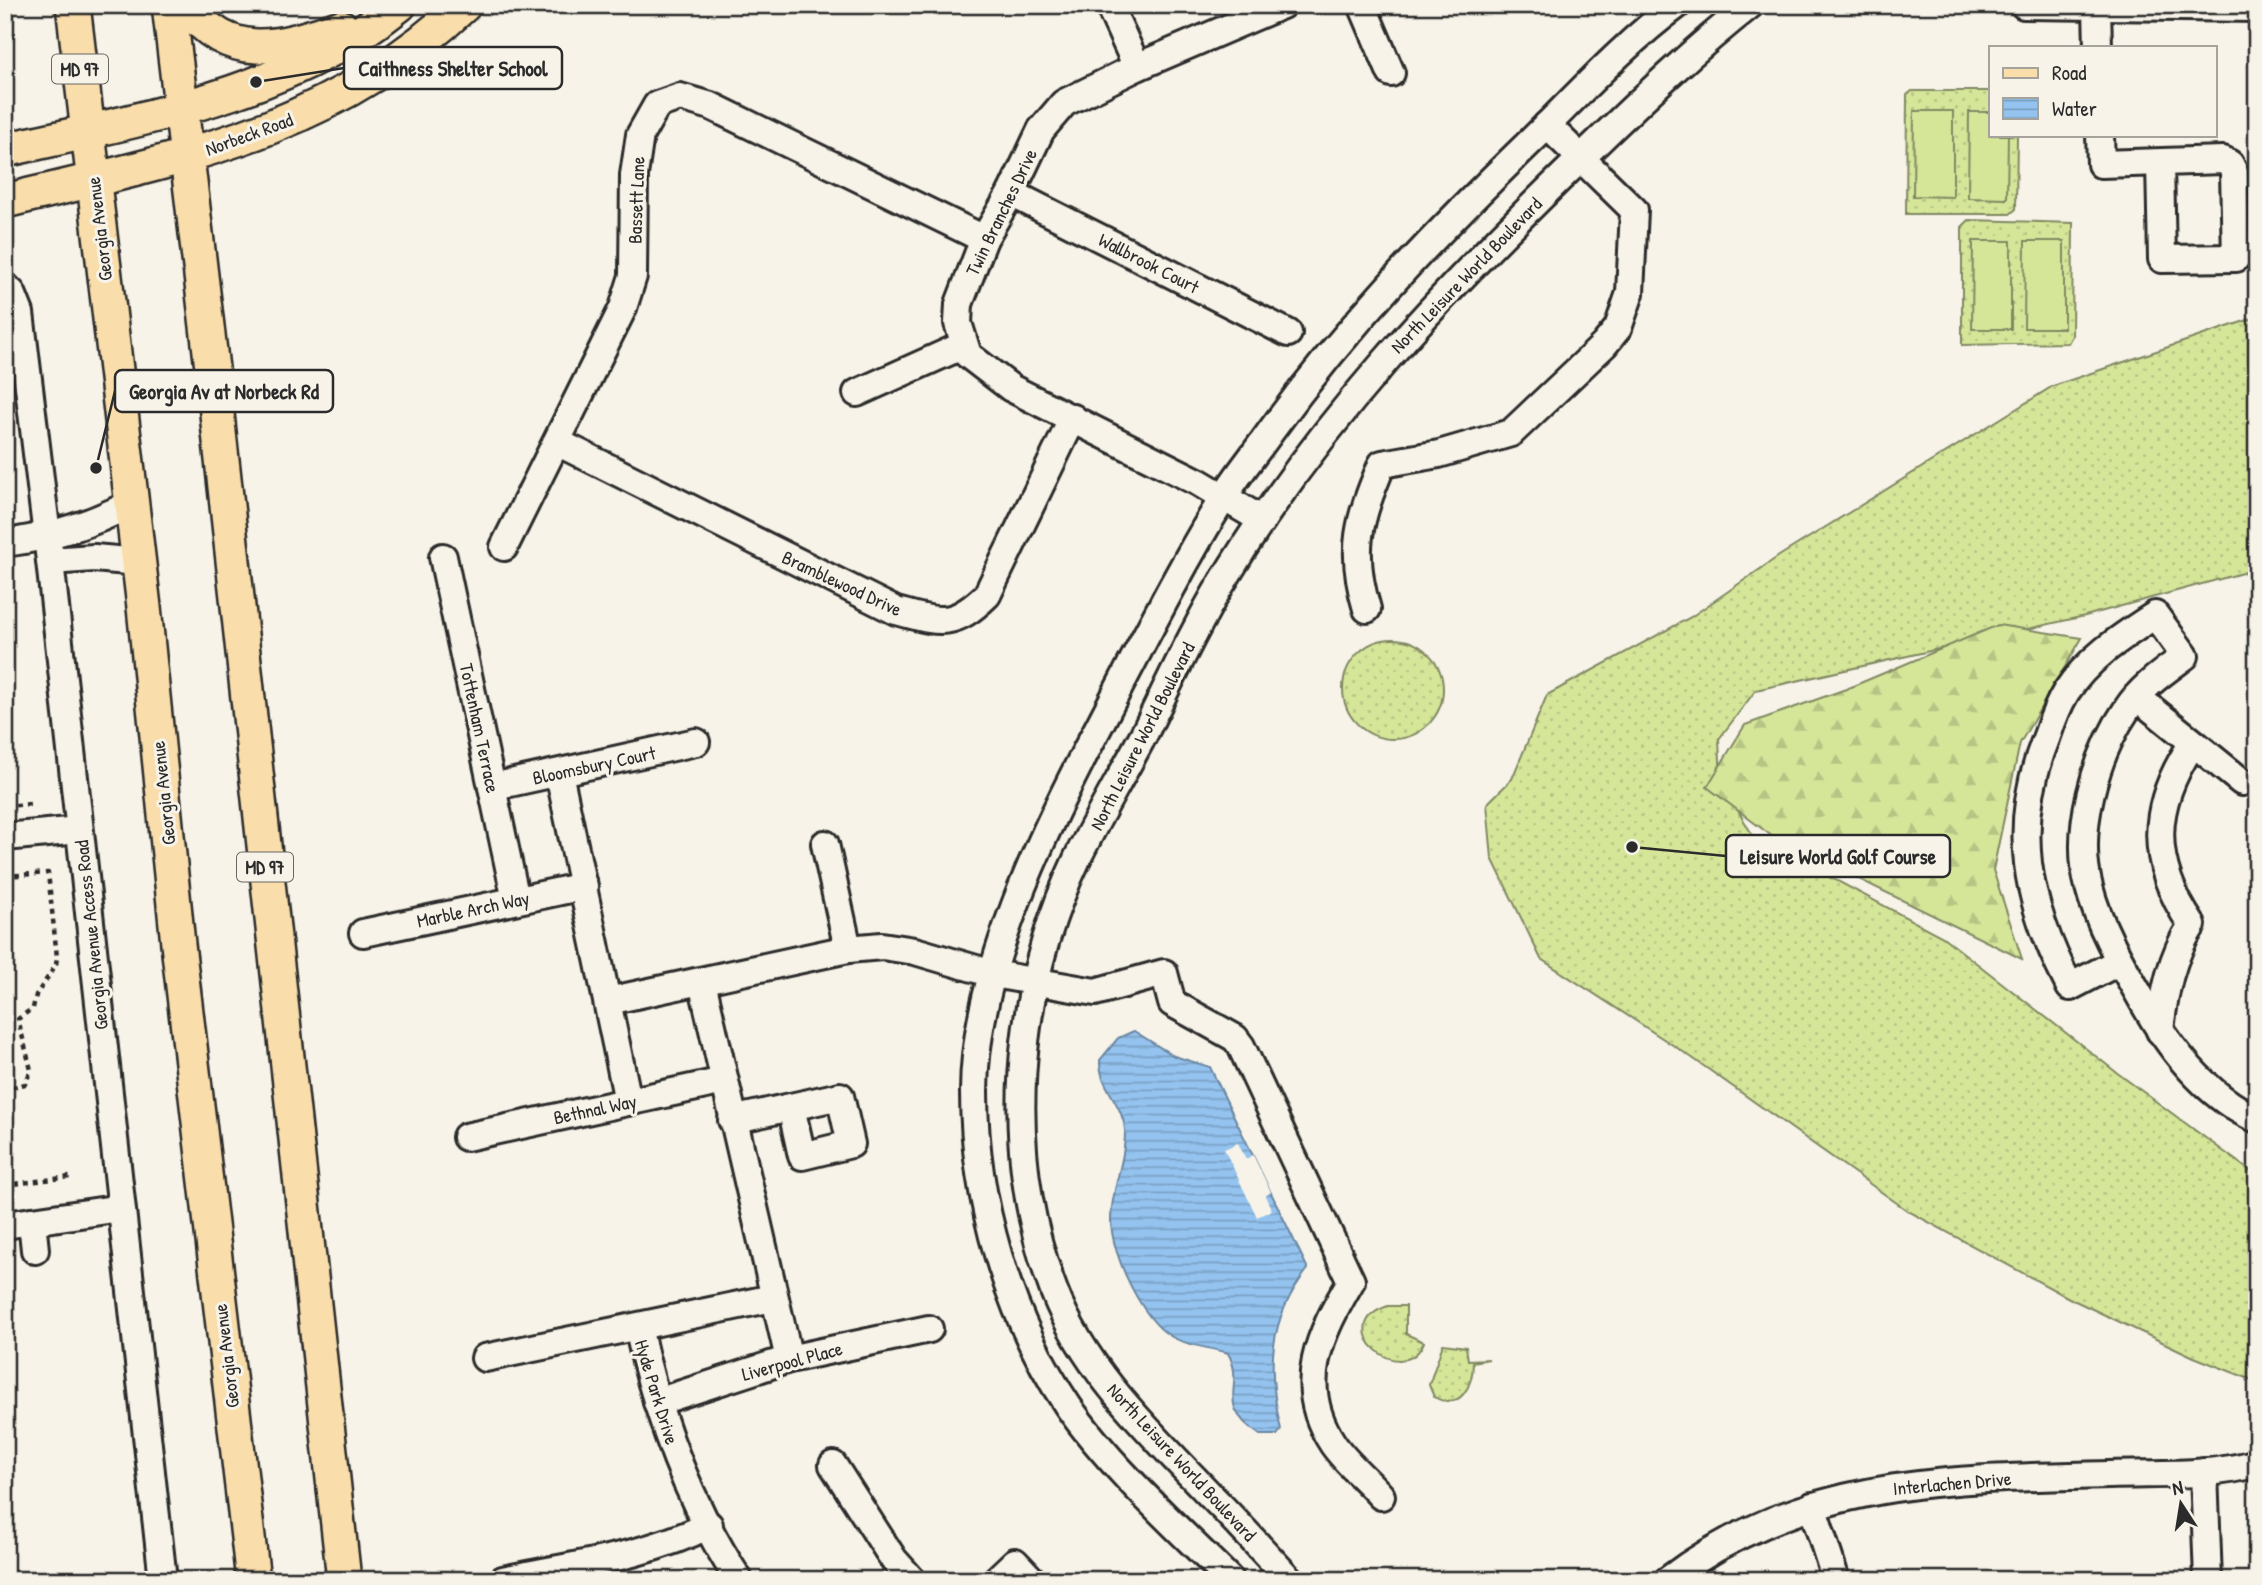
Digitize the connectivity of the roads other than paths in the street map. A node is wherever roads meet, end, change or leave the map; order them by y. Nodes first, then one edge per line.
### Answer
1 (73, 5) edge
2 (169, 5) edge
3 (186, 5) edge
4 (464, 5) edge
5 (1109, 5) edge
6 (1282, 5) edge
7 (1362, 5) edge
8 (1677, 5) edge
9 (1750, 5) edge
10 (2024, 5) edge
11 (396, 8) edge
12 (2097, 8) junction
13 (2257, 8) edge
14 (2098, 46) edge
15 (1137, 67) junction
16 (1391, 73) dead end
17 (180, 107) junction
18 (1547, 125) junction
19 (87, 132) junction
20 (2101, 136) edge
21 (5, 150) edge
22 (188, 155) junction
23 (1581, 158) junction
24 (2160, 163) junction
25 (93, 180) junction
26 (1011, 193) junction
27 (5, 201) edge
28 (984, 239) junction
29 (9, 289) edge
30 (13, 320) edge
31 (1288, 334) dead end
32 (964, 345) junction
33 (857, 393) dead end
34 (1073, 418) junction
35 (557, 442) junction
36 (1224, 497) junction
37 (132, 503) junction
38 (1262, 520) junction
39 (5, 542) edge
40 (504, 547) dead end
41 (49, 549) junction
42 (443, 556) dead end
43 (139, 562) junction
44 (1367, 609) dead end
45 (2137, 697) junction
46 (696, 742) dead end
47 (2193, 743) junction
48 (559, 773) junction
49 (2242, 782) dead end
50 (492, 787) junction
51 (79, 830) junction
52 (5, 837) edge
53 (825, 845) dead end
54 (583, 886) junction
55 (516, 900) junction
56 (363, 933) dead end
57 (848, 949) junction
58 (2120, 961) junction
59 (993, 974) junction
60 (702, 982) junction
61 (1036, 984) junction
62 (608, 1001) junction
63 (2160, 1031) junction
64 (724, 1081) junction
65 (628, 1101) junction
66 (791, 1107) dead end
67 (2257, 1119) edge
68 (732, 1120) junction
69 (466, 1136) dead end
70 (121, 1208) junction
71 (33, 1221) junction
72 (5, 1225) edge
73 (35, 1250) dead end
74 (773, 1298) junction
75 (639, 1327) junction
76 (929, 1329) dead end
77 (485, 1358) dead end
78 (789, 1359) junction
79 (657, 1402) junction
80 (2257, 1463) edge
81 (833, 1465) dead end
82 (2204, 1472) junction
83 (1381, 1496) dead end
84 (1812, 1506) junction
85 (709, 1525) junction
86 (163, 1580) edge
87 (253, 1580) edge
88 (344, 1580) edge
89 (503, 1580) edge
90 (739, 1580) edge
91 (912, 1580) edge
92 (996, 1580) edge
93 (1032, 1580) edge
94 (1230, 1580) edge
95 (1290, 1580) edge
96 (1668, 1580) edge
97 (1836, 1580) edge
98 (2208, 1580) edge

1 - 19 main road, Georgia Avenue / MD 97
2 - 17 main road, MD 97
3 - 11 main road
4 - 22 main road, Norbeck Road
5 - 15 street
6 - 15 street, Twin Branches Drive
7 - 16 street
8 - 18 street
9 - 23 street, North Leisure World Boulevard
10 - 12 street
11 - 17 main road
12 - 13 street
12 - 14 street
15 - 26 street, Twin Branches Drive
17 - 19 main road
17 - 22 main road, MD 97
18 - 23 street
18 - 36 street
19 - 21 main road
19 - 25 main road, Georgia Avenue / MD 97
20 - 24 street
22 - 25 main road, Norbeck Road
22 - 88 main road, MD 97
23 - 38 street, North Leisure World Boulevard
23 - 44 street
24 - 24 street
25 - 27 main road, Norbeck Road
25 - 37 main road, Georgia Avenue / MD 97
26 - 28 street, Twin Branches Drive
26 - 31 street, Wallbrook Court
28 - 32 street, Twin Branches Drive
28 - 35 street, Bassett Lane
29 - 30 street, Georgia Avenue Access Road
30 - 41 street, Georgia Avenue Access Road
32 - 33 street
32 - 34 street
34 - 35 street, Bramblewood Drive
34 - 36 street
35 - 40 street, Bassett Lane
36 - 38 street
36 - 59 street
37 - 41 street
37 - 43 main road, Georgia Avenue / MD 97
38 - 61 street, North Leisure World Boulevard
39 - 41 street
41 - 43 street
41 - 51 street, Georgia Avenue Access Road
42 - 50 street, Tottenham Terrace
43 - 87 main road, Georgia Avenue / MD 97
45 - 47 street
45 - 58 street
45 - 58 street
46 - 48 street, Bloomsbury Court
47 - 49 street
47 - 63 street
48 - 50 street, Bloomsbury Court
48 - 54 street
50 - 55 street, Tottenham Terrace
51 - 52 street
51 - 70 street, Georgia Avenue Access Road
53 - 57 street
54 - 55 street, Marble Arch Way
54 - 62 street
55 - 56 street, Marble Arch Way
57 - 59 street
57 - 60 street
58 - 63 street
59 - 61 street
59 - 94 street
60 - 62 street
60 - 64 street
61 - 83 street
61 - 95 street, North Leisure World Boulevard
62 - 65 street
63 - 67 street
64 - 65 street, Bethnal Way
64 - 68 street
65 - 69 street, Bethnal Way
66 - 68 street
68 - 74 street
70 - 71 street
70 - 86 street, Georgia Avenue Access Road
71 - 72 street
71 - 73 street
74 - 75 street, Hyde Park Drive
74 - 78 street
75 - 77 street
75 - 79 street, Hyde Park Drive
76 - 78 street, Liverpool Place
78 - 79 street, Liverpool Place
79 - 85 street, Hyde Park Drive
80 - 82 street, Interlachen Drive
81 - 91 street
82 - 84 street, Interlachen Drive
82 - 98 street
84 - 96 street, Interlachen Drive
84 - 97 street
85 - 89 street
85 - 90 street, Hyde Park Drive
92 - 93 street

